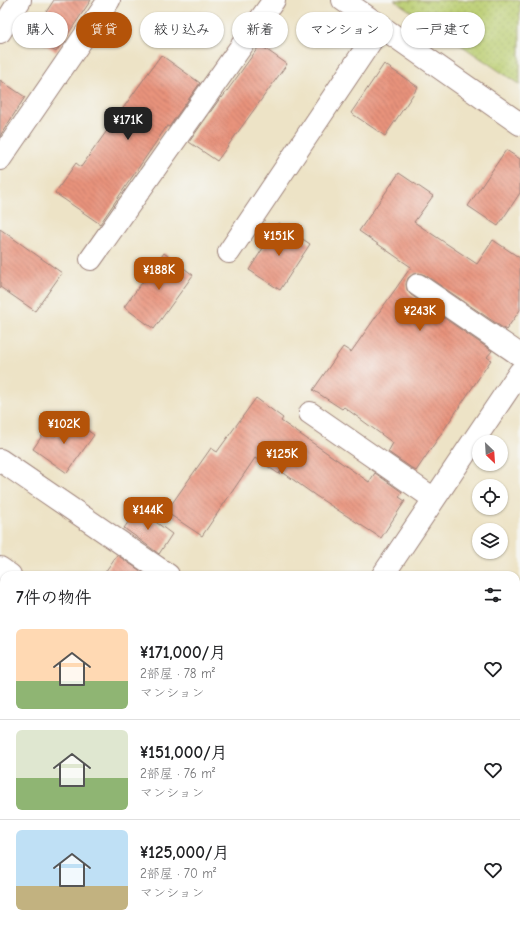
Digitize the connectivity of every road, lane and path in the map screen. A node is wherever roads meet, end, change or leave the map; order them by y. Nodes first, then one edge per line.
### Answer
1 (20, 0) edge
2 (109, 0) edge
3 (274, 0) edge
4 (343, 0) edge
5 (360, 12) edge
6 (0, 32) edge
7 (393, 35) edge
8 (365, 48) edge
9 (520, 124) edge
10 (0, 159) edge
11 (229, 252) dead end
12 (91, 258) dead end
13 (418, 285) dead end
14 (520, 355) edge
15 (520, 372) edge
16 (310, 413) dead end
17 (0, 460) edge
18 (434, 499) junction
19 (162, 571) edge
20 (386, 571) edge

1 - 6 street
2 - 10 street
3 - 12 street
4 - 5 street
7 - 9 street
8 - 11 street
13 - 14 street
15 - 18 street
16 - 18 street
17 - 19 street
18 - 20 street

